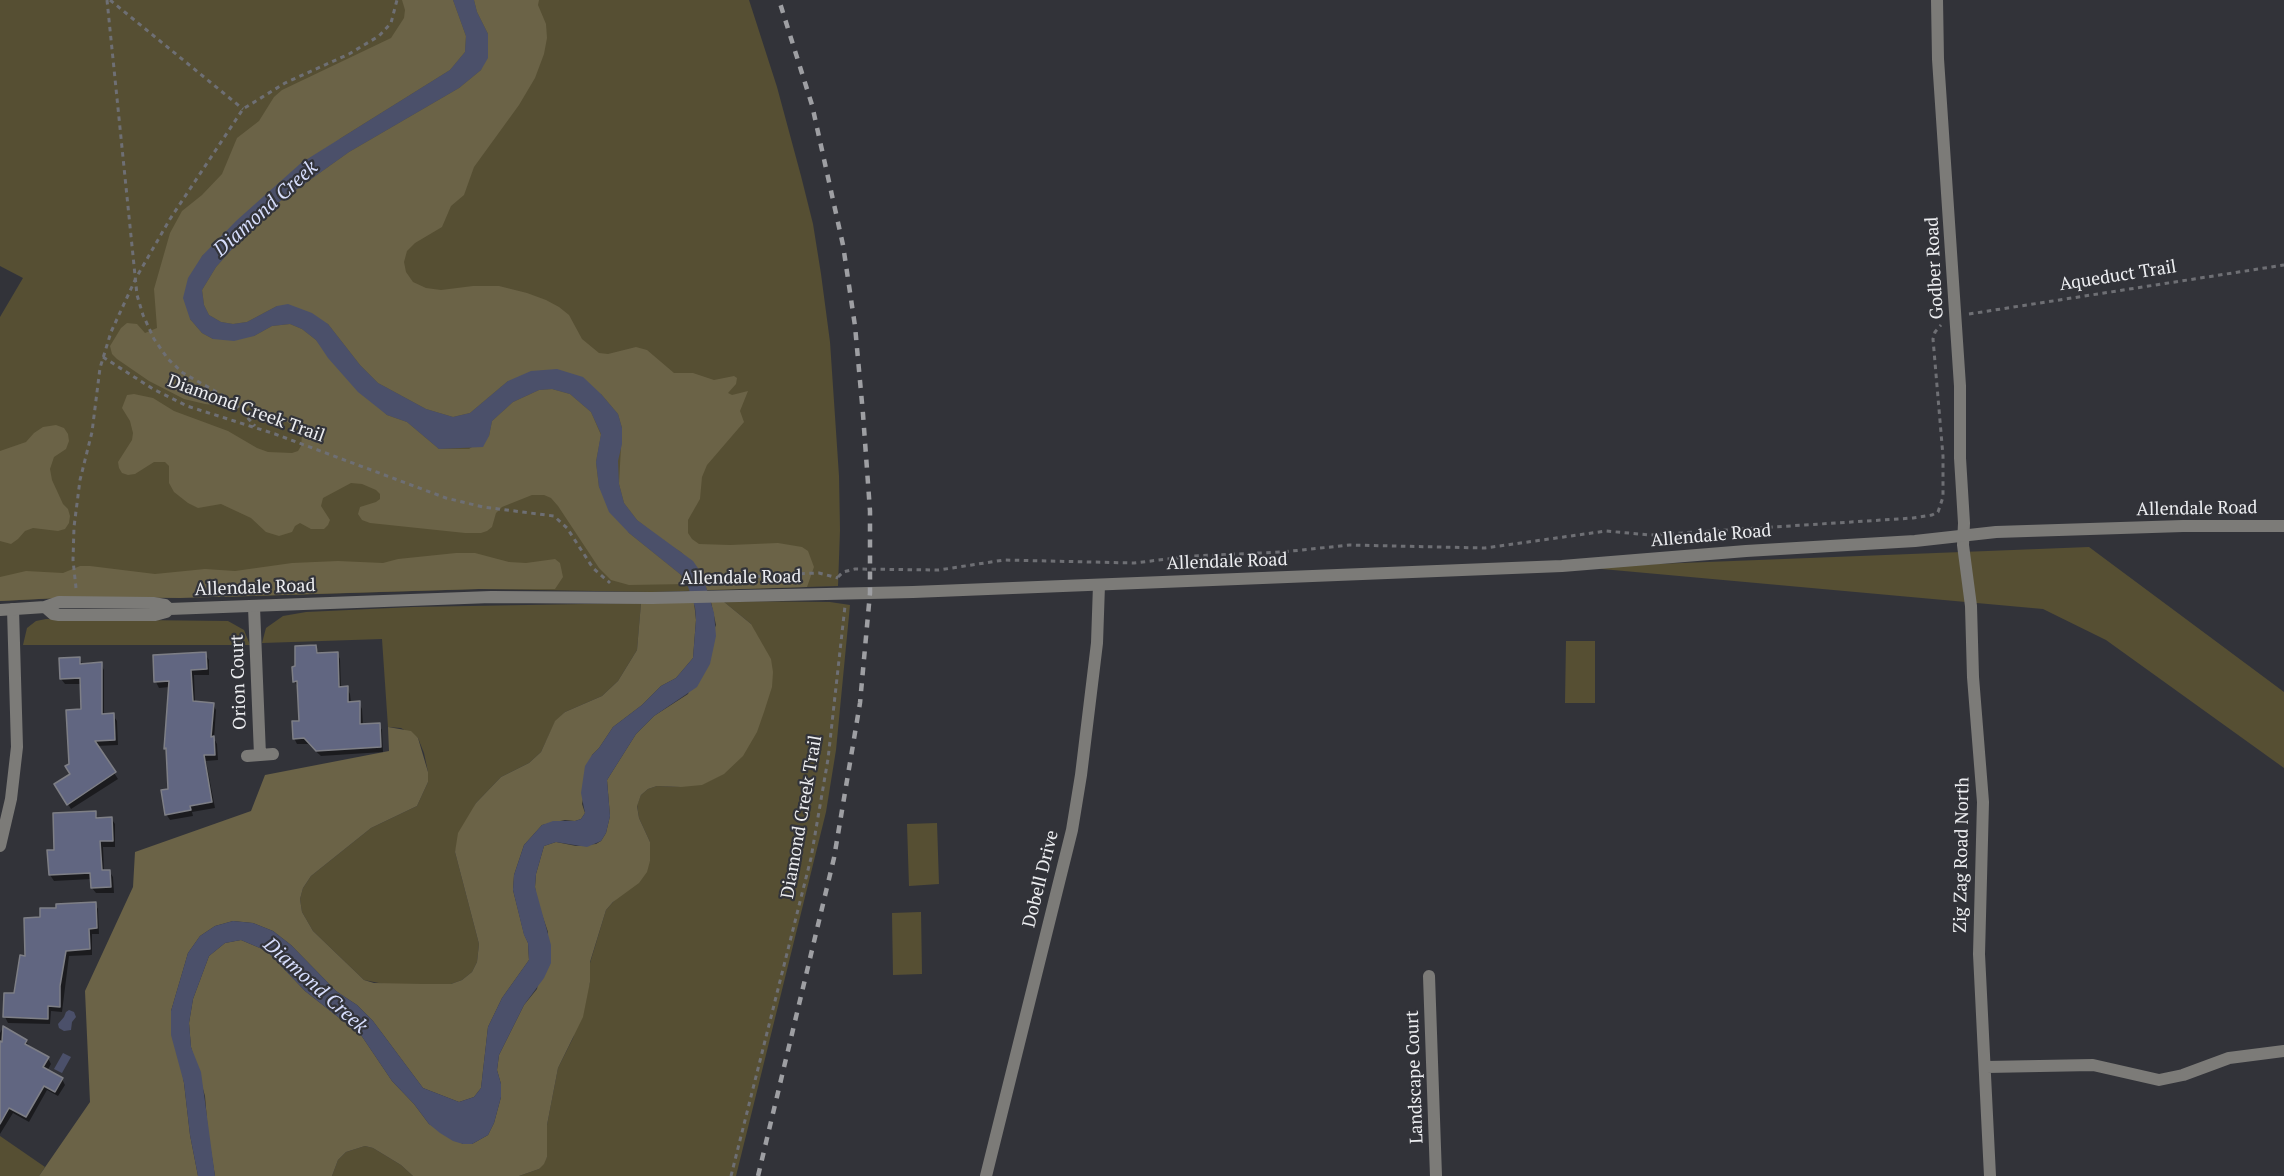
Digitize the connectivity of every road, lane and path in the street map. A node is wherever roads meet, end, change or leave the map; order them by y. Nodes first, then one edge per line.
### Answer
1 (109, 0) edge
2 (397, 0) edge
3 (1937, 0) edge
4 (243, 109) junction
5 (2284, 265) edge
6 (136, 278) junction
7 (1956, 316) junction
8 (103, 357) junction
9 (256, 427) junction
10 (2284, 526) edge
11 (1964, 535) junction
12 (838, 577) junction
13 (736, 582) dead end
14 (612, 584) dead end
15 (1100, 585) junction
16 (76, 590) dead end
17 (844, 594) junction
18 (254, 607) junction
19 (6, 610) edge
20 (260, 755) dead end
21 (0, 846) edge
22 (1429, 976) dead end
23 (2284, 1051) edge
24 (1986, 1067) junction
25 (731, 1176) edge
26 (986, 1176) edge
27 (1436, 1176) edge
28 (1990, 1176) edge

1 - 4 path
1 - 6 path
2 - 4 path
3 - 7 street, Godber Road
4 - 6 path
5 - 7 path, Aqueduct Trail
6 - 8 path
6 - 9 path
7 - 11 street, Godber Road
7 - 12 path
8 - 9 path, Diamond Creek Trail
8 - 16 path
9 - 14 path, Diamond Creek Trail
10 - 11 street, Allendale Road
11 - 15 street, Allendale Road
11 - 24 street, Zig Zag Road North
12 - 13 path
12 - 17 path, Diamond Creek Trail
15 - 17 street, Allendale Road
15 - 26 street, Dobell Drive
17 - 18 street, Allendale Road
17 - 25 path, Diamond Creek Trail
18 - 19 street, Allendale Road
18 - 20 street, Orion Court
19 - 21 street
22 - 27 street, Landscape Court
23 - 24 street
24 - 28 street, Zig Zag Road North

